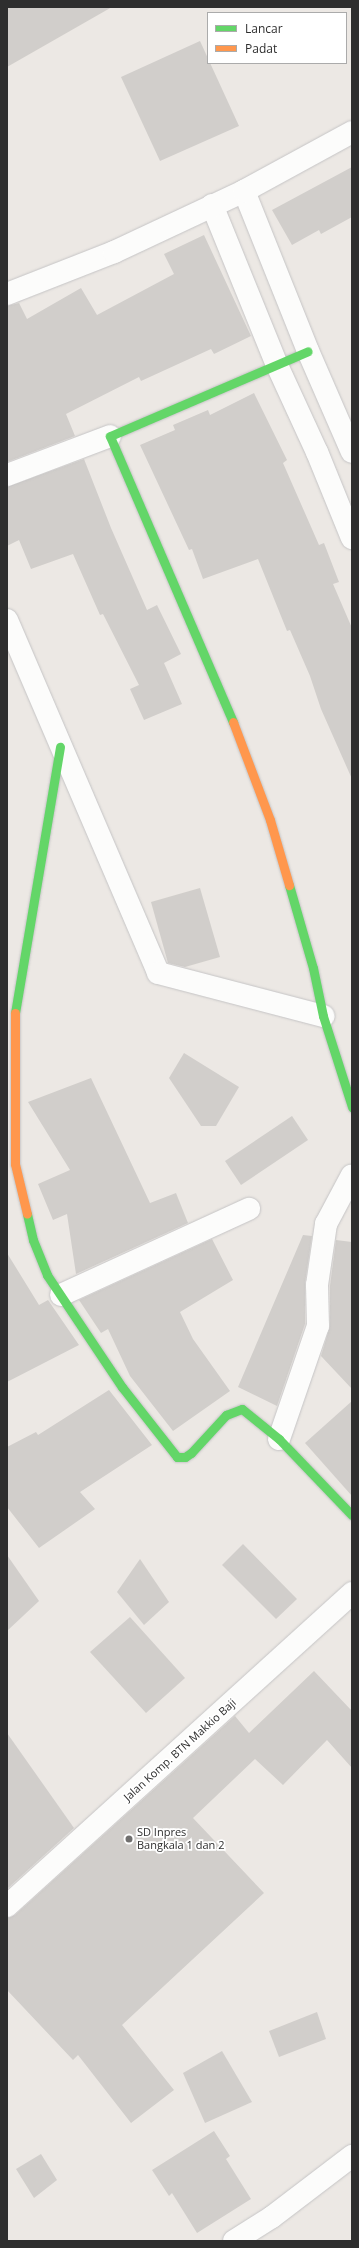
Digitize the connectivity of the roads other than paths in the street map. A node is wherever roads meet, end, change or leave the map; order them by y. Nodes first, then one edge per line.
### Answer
1 (352, 132) edge
2 (244, 191) junction
3 (212, 205) junction
4 (7, 294) edge
5 (308, 351) junction
6 (276, 363) junction
7 (110, 436) junction
8 (351, 445) edge
9 (7, 476) edge
10 (352, 538) edge
11 (8, 624) edge
12 (60, 747) junction
13 (323, 1016) junction
14 (352, 1107) edge
15 (11, 1149) edge
16 (352, 1175) edge
17 (249, 1209) dead end
18 (61, 1295) junction
19 (279, 1439) junction
20 (352, 1515) edge
21 (352, 1593) edge
22 (7, 1906) edge
23 (352, 2156) edge
24 (234, 2241) edge

1 - 2 street
2 - 3 street
2 - 5 street
3 - 4 street
3 - 6 street
5 - 6 street
5 - 8 street
6 - 7 street
6 - 10 street
7 - 9 street
7 - 13 street
11 - 12 street
12 - 13 street
12 - 15 street
13 - 14 street
15 - 18 street
16 - 19 street
17 - 18 street
18 - 19 street
19 - 20 street
21 - 22 street, Jalan Komp. BTN Makkio Baji
23 - 24 street

